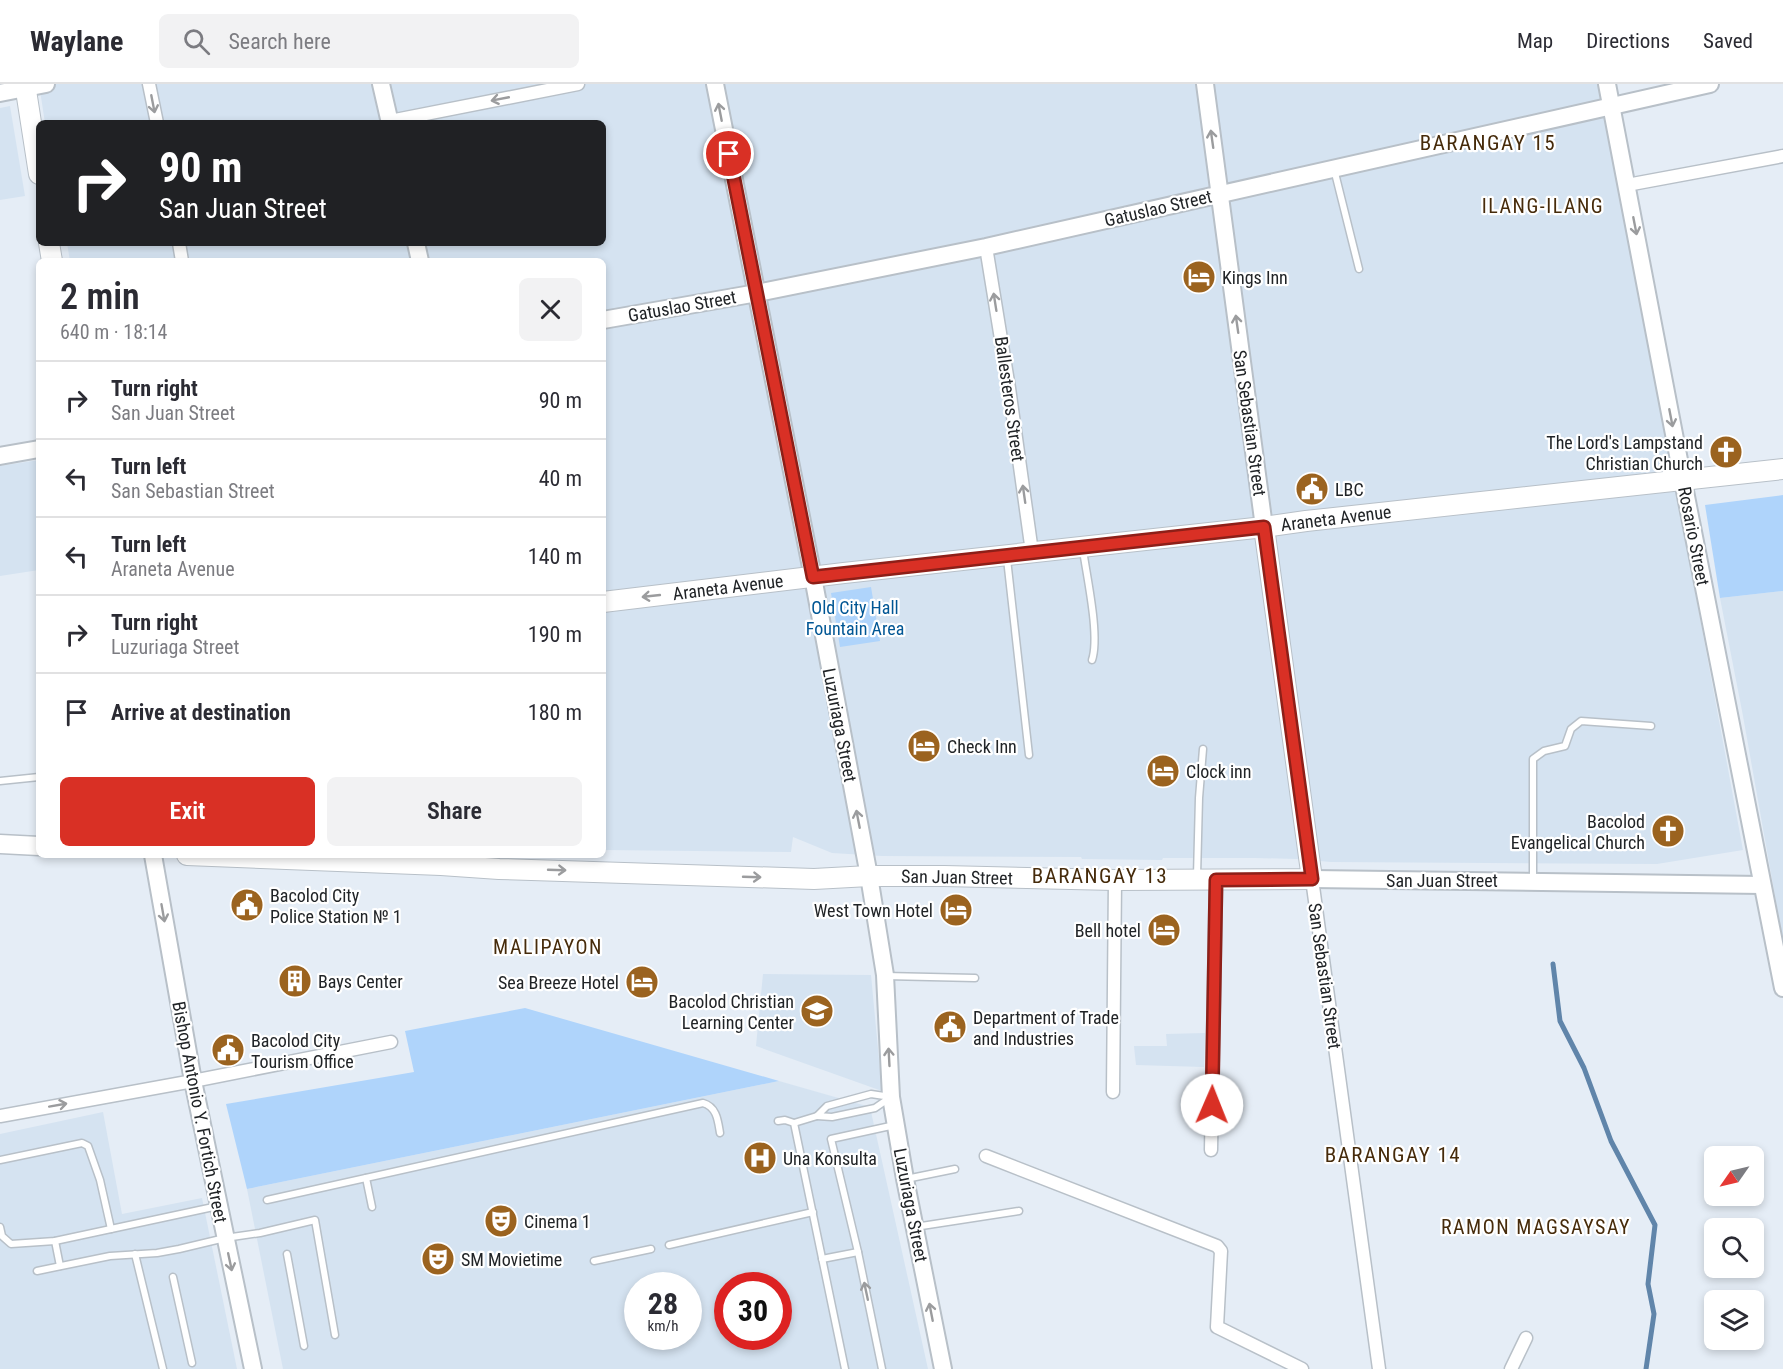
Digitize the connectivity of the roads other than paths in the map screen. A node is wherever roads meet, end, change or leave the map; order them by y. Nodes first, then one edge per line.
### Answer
1 (46, 84) edge
2 (149, 84) edge
3 (381, 84) edge
4 (578, 84) edge
5 (715, 84) edge
6 (1205, 84) edge
7 (1607, 84) edge
8 (1710, 84) edge
9 (25, 86) edge
10 (0, 93) edge
11 (1611, 107) junction
12 (156, 120) edge
13 (390, 120) edge
14 (400, 120) edge
15 (36, 155) edge
16 (1783, 156) edge
17 (1334, 169) junction
18 (1628, 185) junction
19 (1220, 194) junction
20 (986, 247) junction
21 (1359, 269) dead end
22 (757, 293) junction
23 (606, 319) edge
24 (36, 450) edge
25 (0, 456) edge
26 (1783, 469) edge
27 (1683, 481) junction
28 (1264, 527) junction
29 (1082, 547) junction
30 (1032, 552) junction
31 (1007, 556) junction
32 (813, 577) junction
33 (606, 602) edge
34 (1092, 660) dead end
35 (1651, 726) dead end
36 (1203, 749) dead end
37 (1029, 755) dead end
38 (36, 777) edge
39 (0, 781) edge
40 (0, 844) edge
41 (36, 846) edge
42 (154, 858) edge
43 (357, 858) edge
44 (498, 862) edge
45 (869, 876) junction
46 (1312, 879) junction
47 (1115, 880) junction
48 (1206, 880) junction
49 (1533, 881) junction
50 (1762, 885) junction
51 (885, 975) junction
52 (975, 978) dead end
53 (1783, 988) edge
54 (392, 1042) dead end
55 (193, 1081) junction
56 (1113, 1092) dead end
57 (891, 1097) junction
58 (0, 1116) edge
59 (817, 1116) junction
60 (778, 1121) dead end
61 (794, 1123) junction
62 (896, 1125) junction
63 (720, 1133) dead end
64 (1211, 1150) dead end
65 (986, 1156) dead end
66 (0, 1160) edge
67 (955, 1169) dead end
68 (366, 1178) junction
69 (905, 1179) junction
70 (267, 1200) dead end
71 (218, 1206) junction
72 (372, 1207) dead end
73 (1019, 1211) dead end
74 (813, 1212) junction
75 (0, 1227) edge
76 (915, 1227) junction
77 (111, 1229) junction
78 (225, 1238) junction
79 (55, 1241) junction
80 (669, 1245) dead end
81 (651, 1249) dead end
82 (858, 1252) junction
83 (135, 1254) junction
84 (287, 1254) dead end
85 (822, 1259) junction
86 (594, 1261) dead end
87 (60, 1266) junction
88 (37, 1271) dead end
89 (172, 1277) dead end
90 (335, 1335) dead end
91 (1526, 1338) dead end
92 (304, 1346) dead end
93 (192, 1363) dead end
94 (164, 1369) edge
95 (252, 1369) edge
96 (845, 1369) edge
97 (882, 1369) edge
98 (943, 1369) edge
99 (1302, 1369) edge
100 (1379, 1369) edge
101 (1511, 1369) edge

1 - 9 street
2 -> 12 street
3 - 13 street
4 -> 14 street
22 -> 5 street, Luzuriaga Street
19 -> 6 street, San Sebastian Street
7 - 11 street, Rosario Street
8 - 11 street, Gatuslao Street
9 - 10 street
9 - 15 main road
11 - 17 street, Gatuslao Street
11 - 18 street, Rosario Street
16 - 18 street
17 - 19 street, Gatuslao Street
17 - 21 lane
18 -> 27 street, Rosario Street
19 - 20 street, Gatuslao Street
28 -> 19 street, San Sebastian Street
20 - 22 street, Gatuslao Street
30 -> 20 street, Ballesteros Street
22 - 23 street, Gatuslao Street
22 - 32 street, Luzuriaga Street
24 - 25 street
26 - 27 main road, Araneta Avenue
27 - 28 main road, Araneta Avenue
27 - 50 street, Rosario Street
28 - 29 main road, Araneta Avenue
28 - 46 main road, San Sebastian Street
29 - 30 main road, Araneta Avenue
29 - 34 lane
30 - 31 main road, Araneta Avenue
31 - 32 main road, Araneta Avenue
31 - 37 lane
32 -> 33 main road, Araneta Avenue
45 -> 32 street, Luzuriaga Street
35 - 49 lane
36 - 48 lane
38 - 39 lane
40 - 41 main road
42 -> 55 street, Bishop Antonio Y. Fortich Street
43 - 44 main road, San Juan Street
44 -> 45 main road, San Juan Street
45 - 47 main road, San Juan Street
45 - 51 street, Luzuriaga Street
46 - 48 main road, San Juan Street
46 - 49 street, San Juan Street
46 - 100 street, San Sebastian Street
47 - 48 main road, San Juan Street
47 - 56 street
48 - 64 street
49 - 50 street, San Juan Street
50 - 53 street, Rosario Street
51 - 52 lane
57 -> 51 street, Luzuriaga Street
54 - 55 street
58 -> 55 street
55 - 71 street, Bishop Antonio Y. Fortich Street
57 - 59 lane
57 - 59 lane
57 - 62 street, Luzuriaga Street
59 - 61 lane
60 - 61 lane
61 - 74 lane
62 - 69 street, Luzuriaga Street
62 - 82 lane
63 - 68 lane
65 - 99 street
66 - 77 lane
67 - 69 lane
68 - 70 lane
68 - 72 lane
69 - 76 street, Luzuriaga Street
71 - 77 lane
71 - 78 street, Bishop Antonio Y. Fortich Street
73 - 76 lane
74 - 80 lane
74 - 85 lane
75 - 79 lane
98 -> 76 street, Luzuriaga Street
77 - 79 lane
78 - 83 lane
78 - 90 lane
78 -> 95 street, Bishop Antonio Y. Fortich Street
79 - 87 lane
81 - 86 lane
82 - 85 lane
97 -> 82 lane
83 - 87 lane
83 - 94 lane
84 - 92 lane
85 - 96 lane
87 - 88 lane
89 - 93 lane
91 - 101 street

